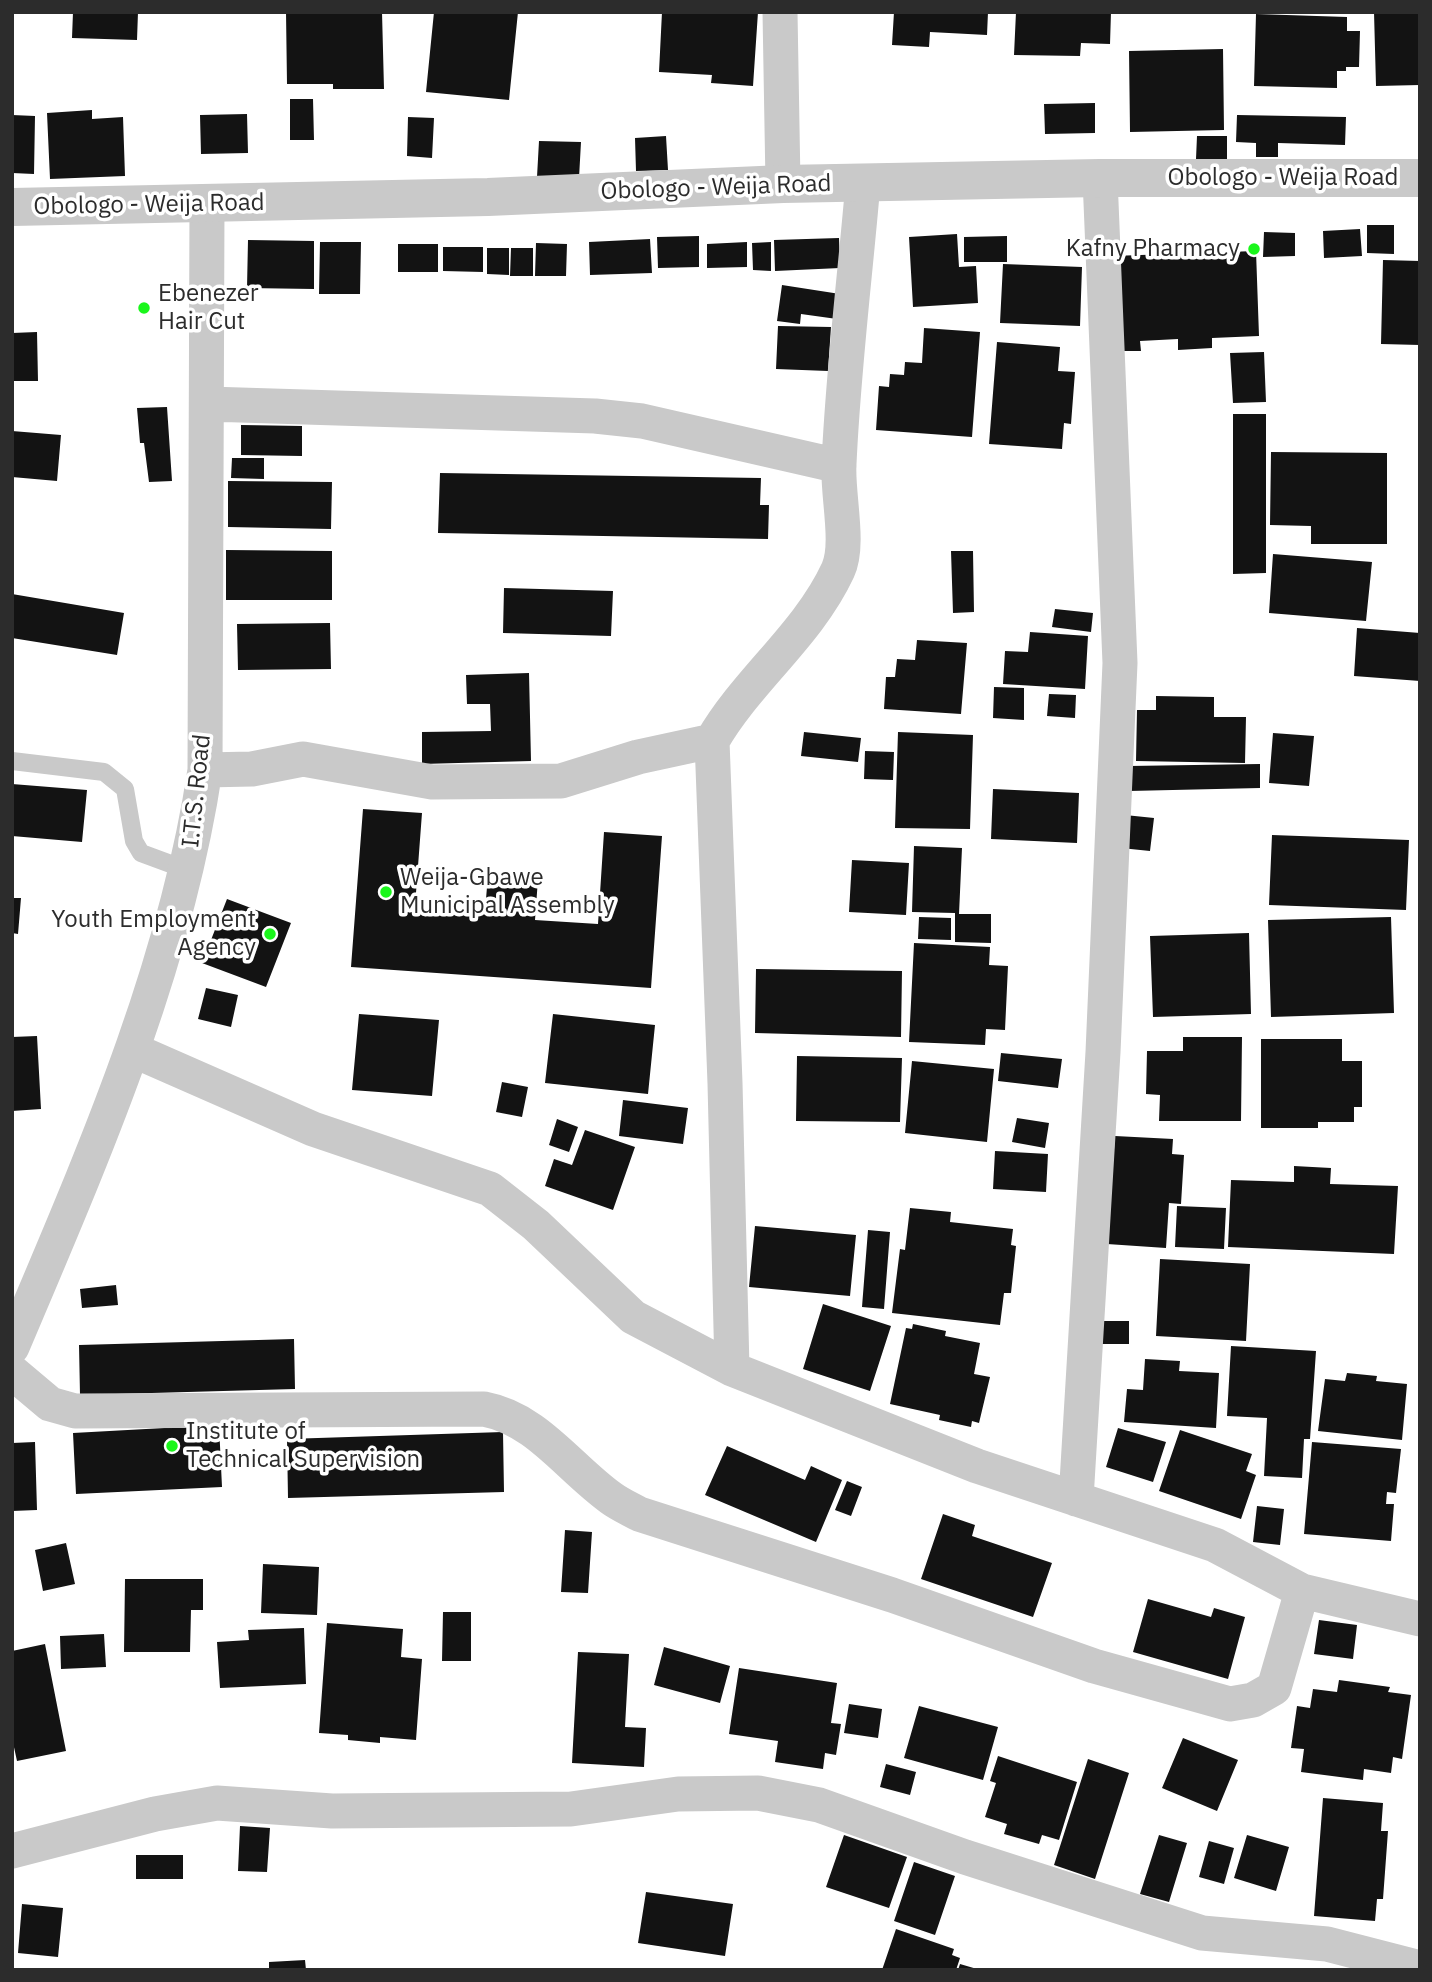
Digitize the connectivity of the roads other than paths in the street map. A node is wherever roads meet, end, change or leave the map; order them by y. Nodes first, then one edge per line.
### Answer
1 (780, 12) edge
2 (1100, 178) junction
3 (1420, 178) edge
4 (863, 183) junction
5 (783, 184) junction
6 (207, 204) junction
7 (12, 207) edge
8 (208, 404) junction
9 (839, 466) junction
10 (712, 741) junction
11 (12, 761) edge
12 (205, 770) junction
13 (187, 870) junction
14 (133, 1050) junction
15 (12, 1346) edge
16 (732, 1369) junction
17 (12, 1372) edge
18 (1076, 1499) junction
19 (1302, 1591) junction
20 (1420, 1619) edge
21 (12, 1851) edge
22 (1420, 1968) edge

1 - 5 street
2 - 3 street, Obologo - Weija Road
2 - 4 street, Obologo - Weija Road
2 - 18 street
4 - 5 street, Obologo - Weija Road
4 - 9 street
5 - 6 street, Obologo - Weija Road
6 - 7 street, Obologo - Weija Road
6 - 8 street, I.T.S. Road
8 - 9 street
8 - 12 street, I.T.S. Road
9 - 10 street
10 - 12 street
10 - 16 street
11 - 13 lane
12 - 13 street, I.T.S. Road
13 - 14 street, I.T.S. Road
14 - 15 street, I.T.S. Road
14 - 16 street
16 - 18 street
17 - 19 street
18 - 19 street
19 - 20 street
21 - 22 street

